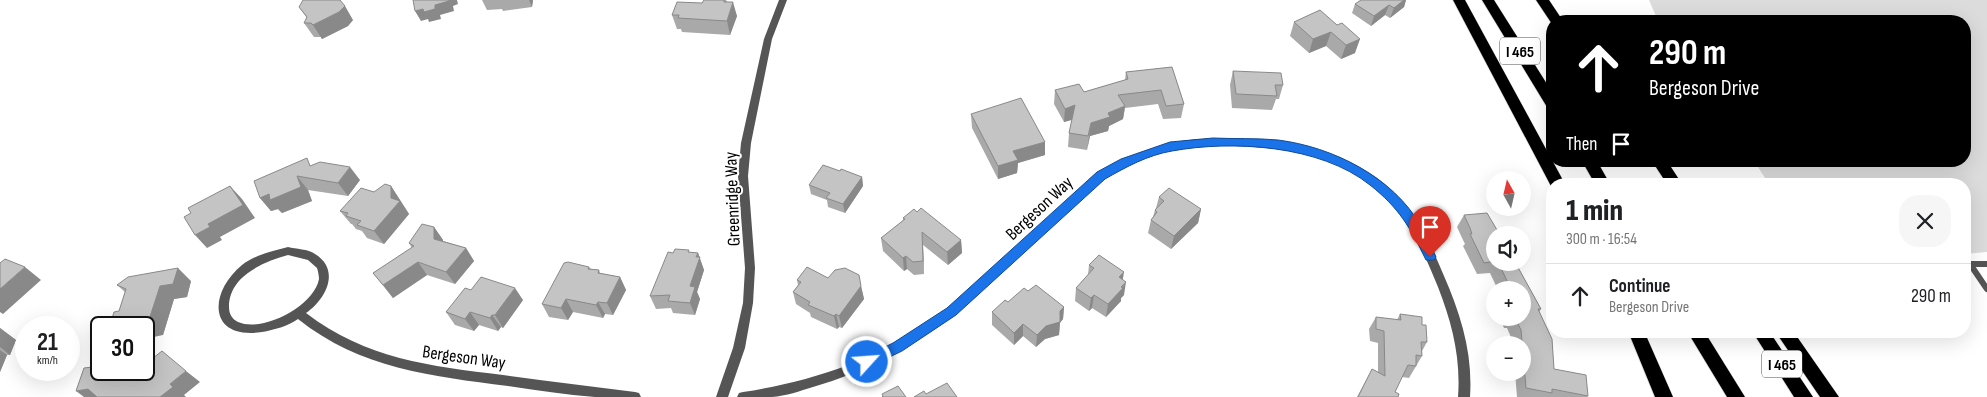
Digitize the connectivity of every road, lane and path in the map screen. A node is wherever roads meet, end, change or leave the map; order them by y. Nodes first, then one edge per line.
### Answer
1 (783, 0) edge
2 (1458, 0) edge
3 (1488, 0) edge
4 (1542, 0) edge
5 (1553, 15) edge
6 (1546, 93) edge
7 (1546, 162) edge
8 (1549, 167) edge
9 (1593, 167) edge
10 (1654, 167) edge
11 (1663, 167) edge
12 (1555, 178) edge
13 (1599, 178) edge
14 (1660, 178) edge
15 (1671, 178) edge
16 (1971, 264) edge
17 (1987, 264) edge
18 (1971, 268) edge
19 (1987, 289) edge
20 (300, 314) junction
21 (1639, 338) edge
22 (1699, 338) edge
23 (1765, 338) edge
24 (1788, 338) edge
25 (635, 397) edge
26 (722, 397) edge
27 (742, 397) edge
28 (1464, 397) edge
29 (1664, 397) edge
30 (1736, 397) edge
31 (1804, 397) edge
32 (1830, 397) edge

1 - 26 street, Greenridge Way
2 - 7 highway
3 - 6 highway, I 465
4 - 5 highway, I 465
8 - 12 highway
9 - 13 highway
10 - 14 highway
11 - 15 highway
16 - 17 lane
18 - 19 lane
20 - 20 street
20 - 25 street, Bergeson Way
21 - 29 highway
22 - 30 highway
23 - 31 highway, I 465
24 - 32 highway
27 - 28 street, Bergeson Way

